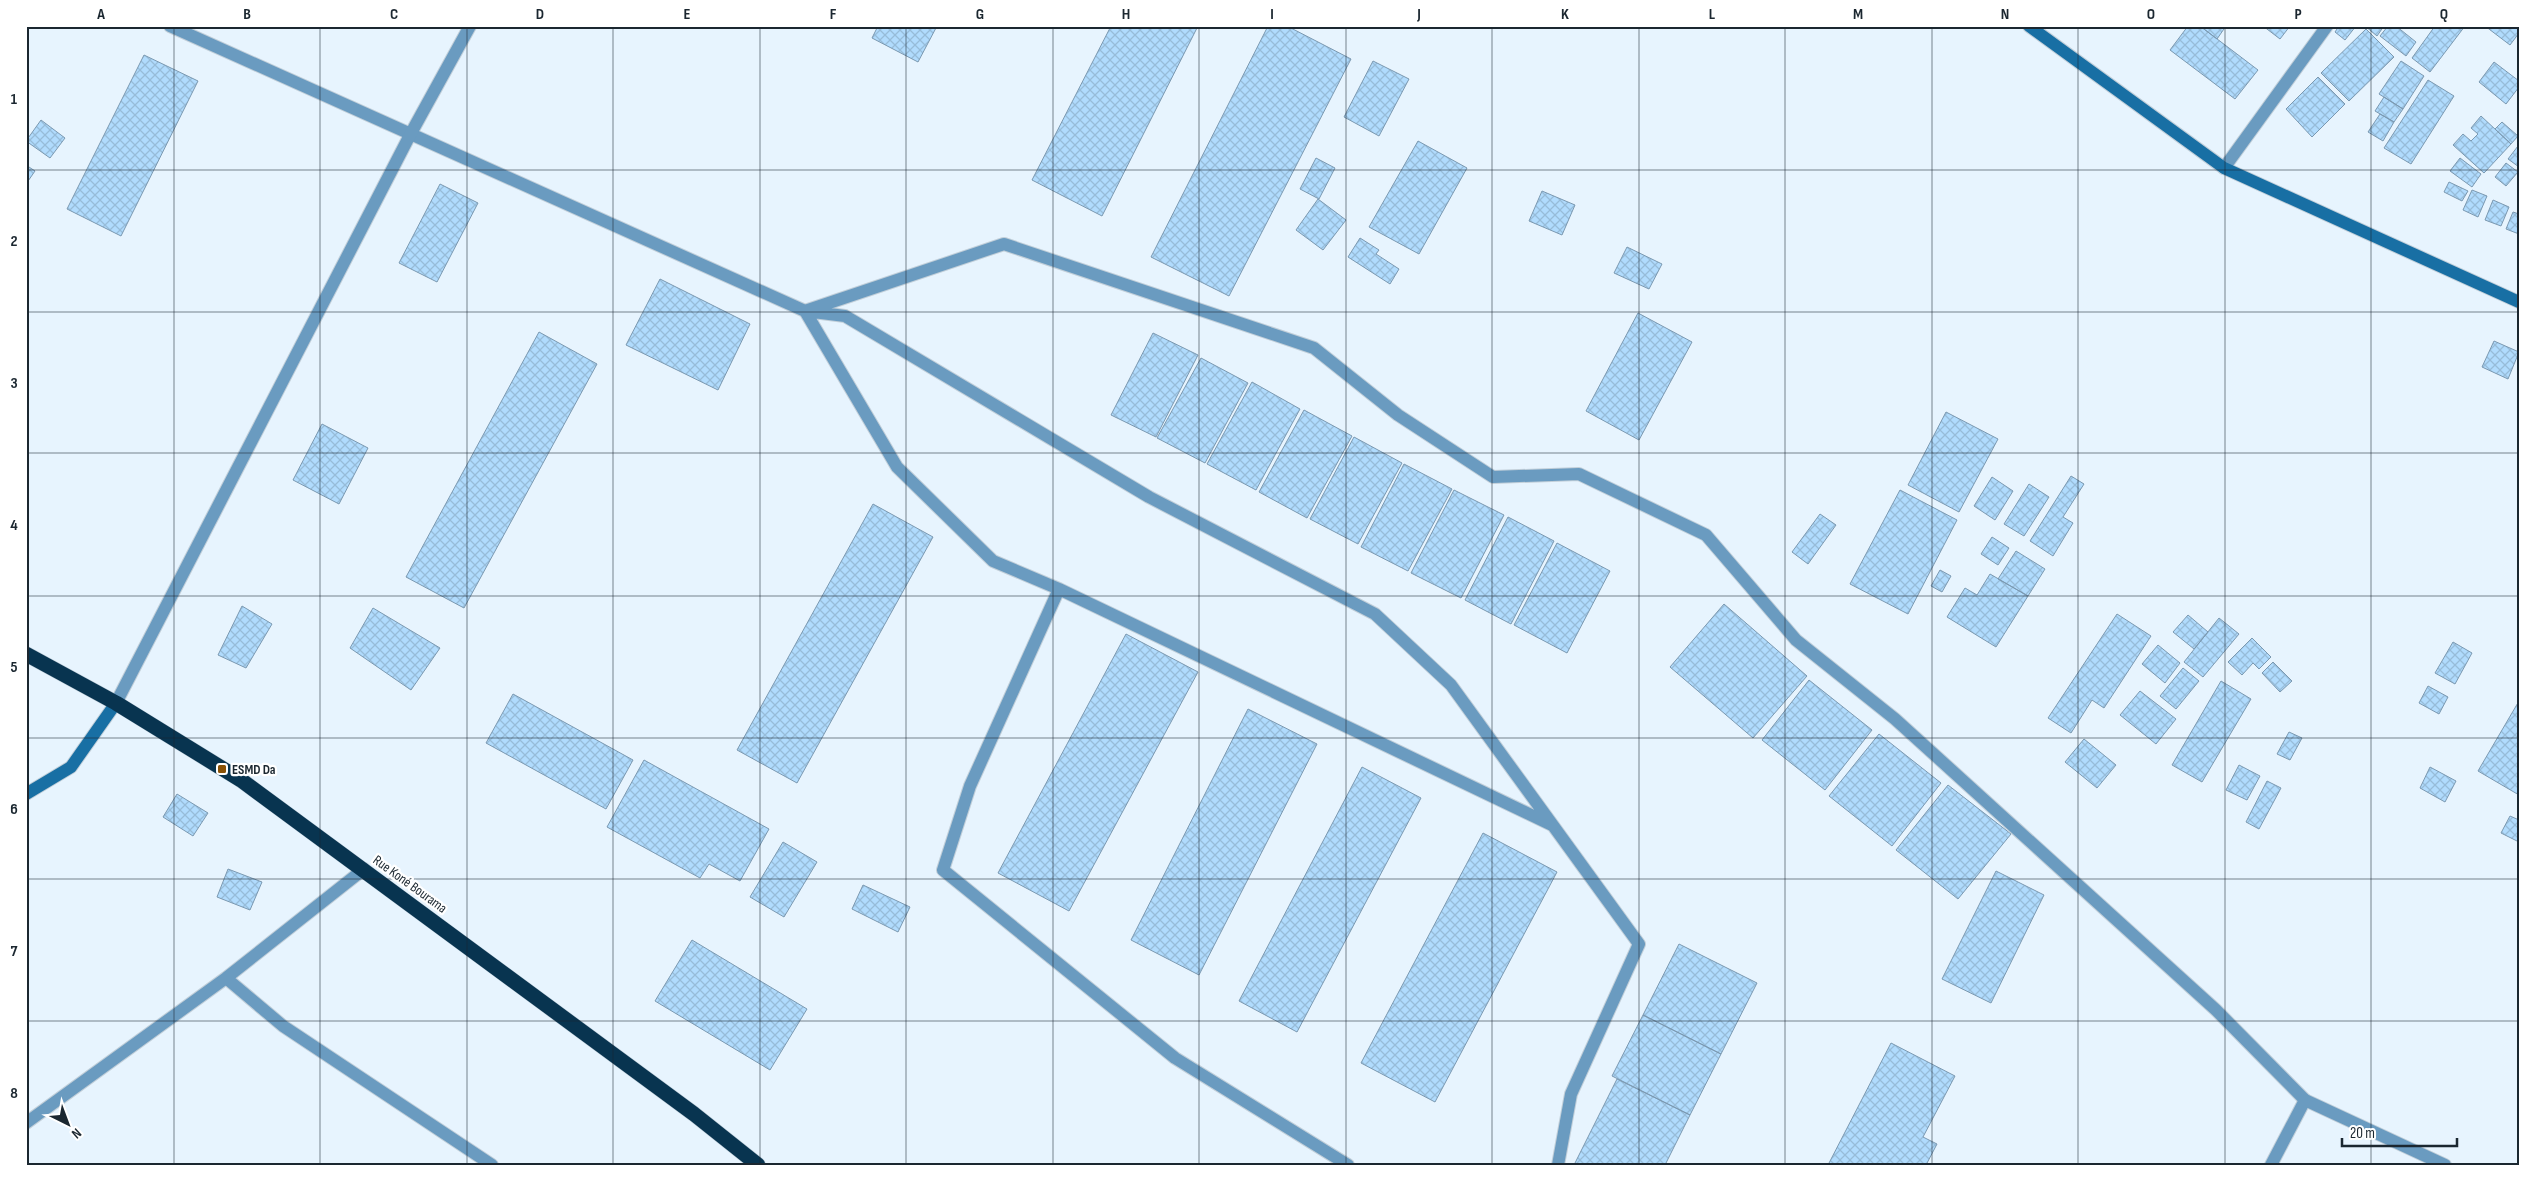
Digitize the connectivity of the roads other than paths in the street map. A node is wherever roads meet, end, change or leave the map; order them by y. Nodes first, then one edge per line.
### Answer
1 (170, 26) edge
2 (470, 26) edge
3 (2029, 26) edge
4 (2327, 26) edge
5 (410, 135) junction
6 (2224, 168) junction
7 (2519, 302) edge
8 (805, 311) junction
9 (1059, 589) junction
10 (26, 654) edge
11 (116, 703) junction
12 (26, 794) edge
13 (1552, 825) junction
14 (364, 870) junction
15 (226, 978) junction
16 (2305, 1100) junction
17 (26, 1123) edge
18 (492, 1165) edge
19 (758, 1165) edge
20 (1348, 1165) edge
21 (1558, 1165) edge
22 (2271, 1165) edge
23 (2445, 1165) edge

1 - 5 street
2 - 5 street
3 - 6 street
4 - 6 street
5 - 8 street
5 - 11 street
6 - 7 street
8 - 9 street
8 - 13 street
8 - 16 street
9 - 13 street
9 - 20 street
10 - 11 highway, Rue Koné Bourama
11 - 12 street
11 - 14 highway, Rue Koné Bourama
13 - 21 street
14 - 15 street
14 - 19 highway, Rue Koné Bourama
15 - 17 street
15 - 18 street
16 - 22 street
16 - 23 street

